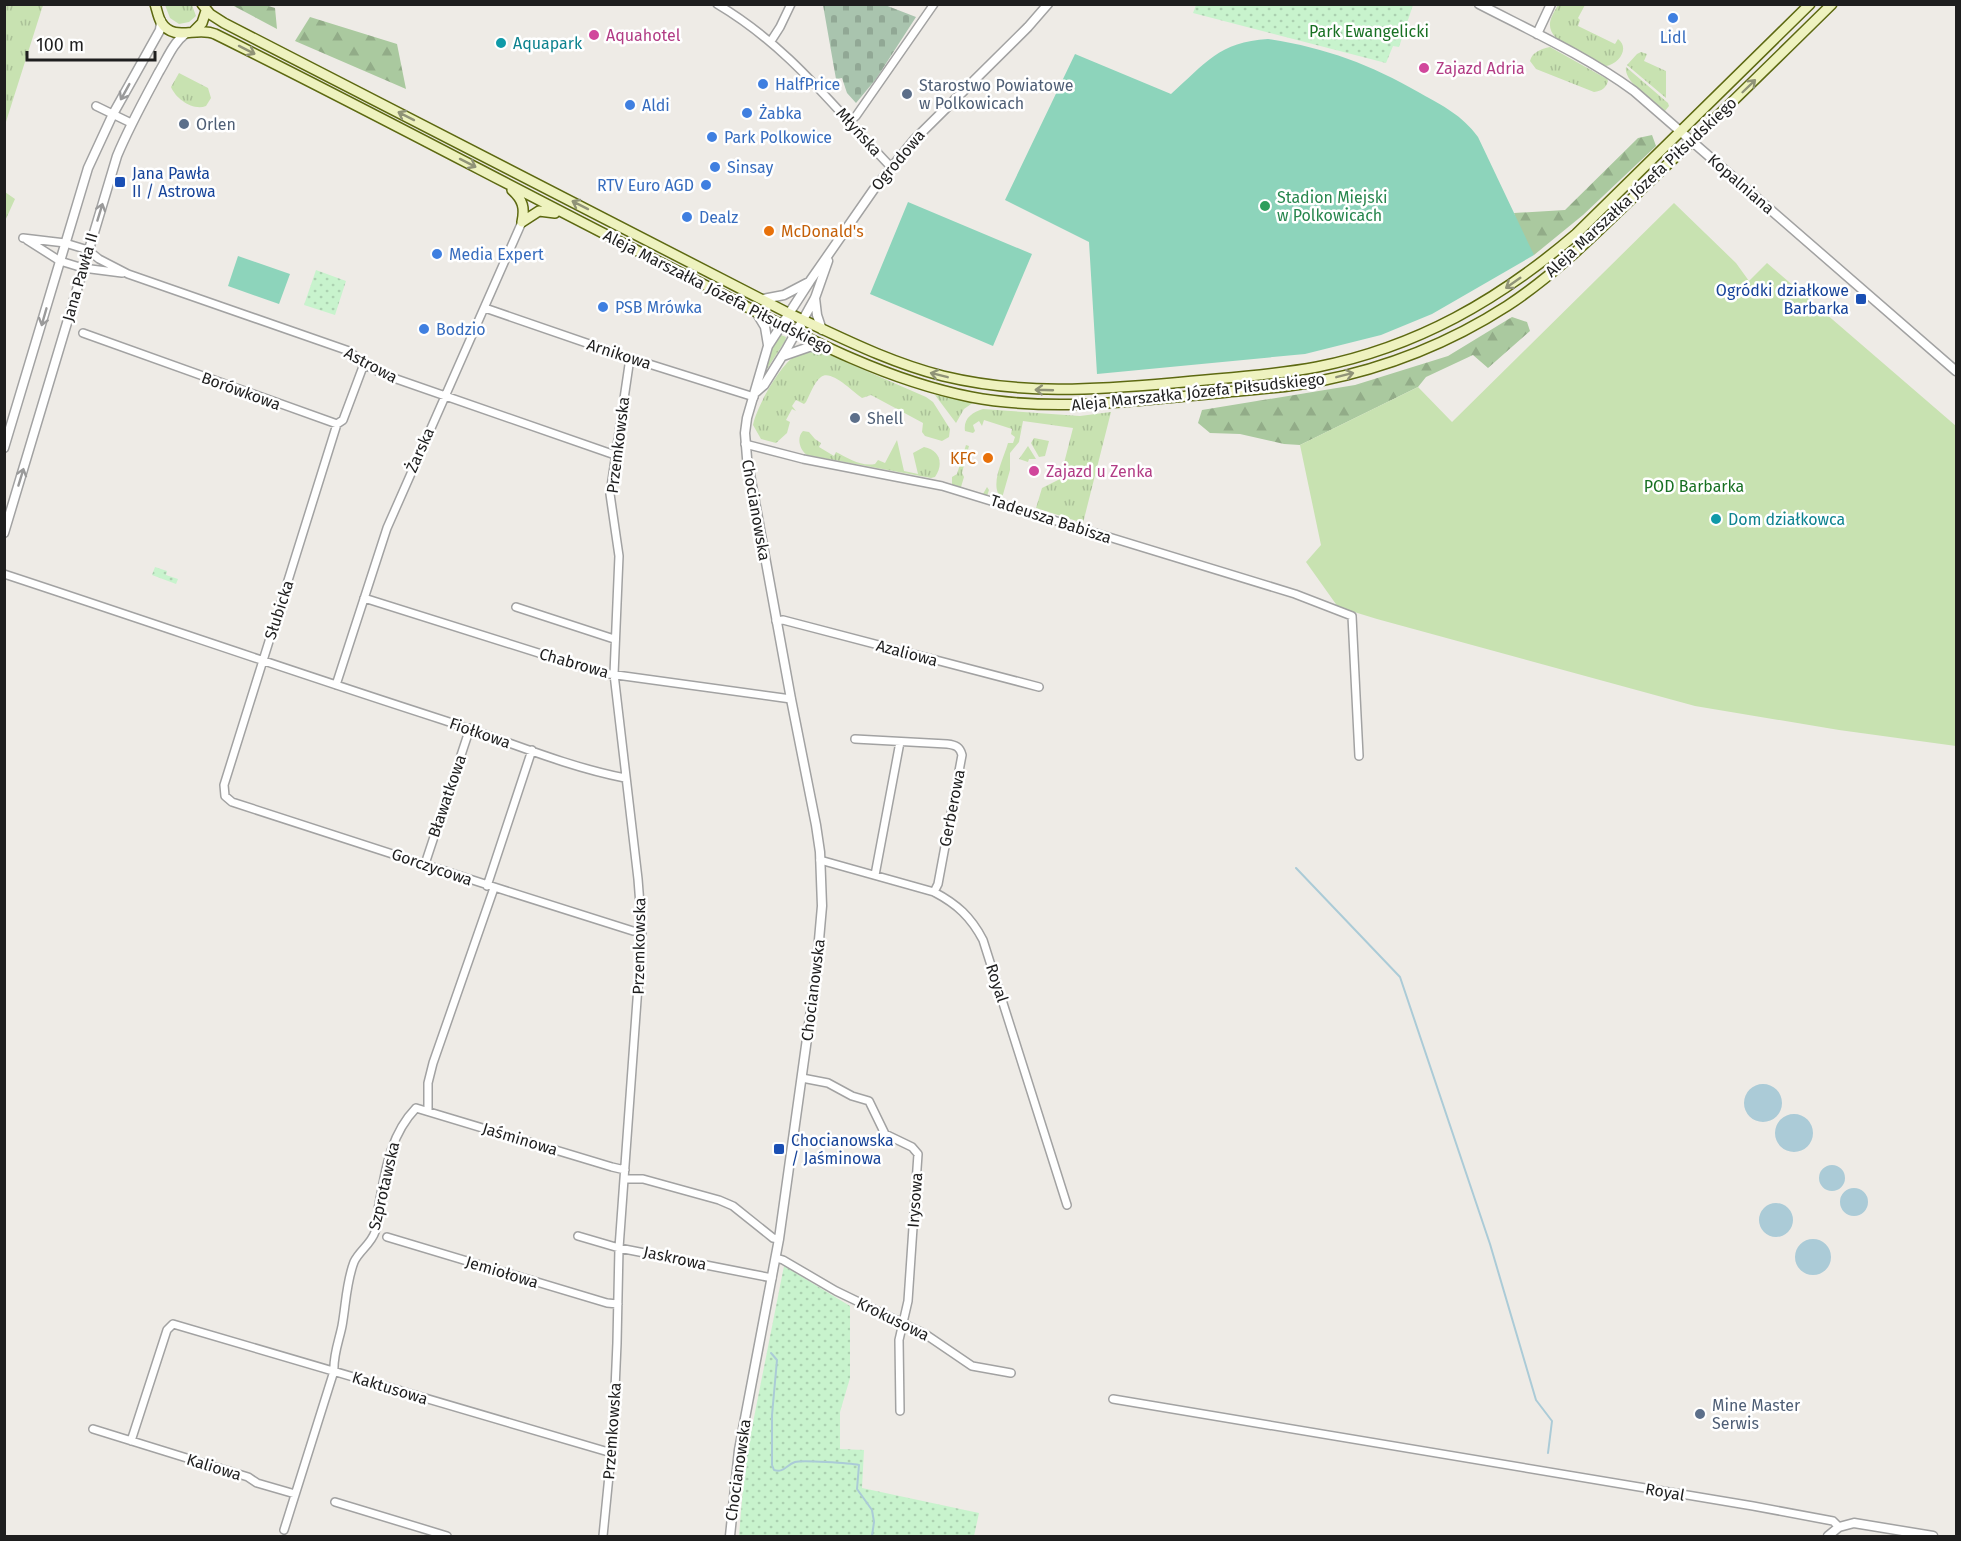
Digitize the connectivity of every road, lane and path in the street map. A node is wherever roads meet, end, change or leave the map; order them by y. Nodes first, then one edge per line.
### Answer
1 (717, 4) edge
2 (791, 4) edge
3 (934, 4) edge
4 (1048, 4) edge
5 (1479, 4) edge
6 (1551, 4) edge
7 (1810, 4) edge
8 (1832, 4) edge
9 (154, 5) edge
10 (204, 8) edge
11 (161, 21) junction
12 (189, 33) junction
13 (1537, 34) junction
14 (771, 41) junction
15 (96, 106) dead end
16 (113, 114) junction
17 (849, 122) junction
18 (131, 123) junction
19 (1681, 132) junction
20 (1692, 141) junction
21 (891, 167) junction
22 (501, 180) junction
23 (565, 215) junction
24 (522, 222) junction
25 (65, 243) junction
26 (833, 247) junction
27 (88, 250) junction
28 (60, 261) junction
29 (83, 268) junction
30 (128, 274) junction
31 (810, 281) junction
32 (814, 298) junction
33 (762, 299) junction
34 (485, 308) junction
35 (756, 312) junction
36 (788, 313) junction
37 (802, 320) junction
38 (781, 325) junction
39 (822, 330) junction
40 (796, 332) junction
41 (83, 333) dead end
42 (768, 346) junction
43 (822, 346) junction
44 (782, 357) junction
45 (630, 358) junction
46 (364, 364) junction
47 (1956, 371) edge
48 (755, 394) junction
49 (444, 397) junction
50 (337, 424) junction
51 (745, 444) junction
52 (4, 448) edge
53 (615, 455) junction
54 (4, 533) edge
55 (4, 574) edge
56 (364, 598) junction
57 (516, 607) dead end
58 (776, 621) junction
59 (614, 639) junction
60 (263, 660) junction
61 (614, 674) junction
62 (336, 685) junction
63 (1039, 687) dead end
64 (790, 699) junction
65 (470, 728) junction
66 (855, 739) dead end
67 (900, 742) junction
68 (532, 750) junction
69 (1359, 756) dead end
70 (626, 778) junction
71 (225, 796) joint
72 (820, 860) junction
73 (425, 864) junction
74 (875, 876) junction
75 (490, 887) junction
76 (934, 892) junction
77 (642, 931) junction
78 (802, 1078) junction
79 (416, 1108) joint
80 (428, 1111) junction
81 (625, 1170) junction
82 (624, 1179) junction
83 (1067, 1205) dead end
84 (578, 1236) dead end
85 (387, 1237) dead end
86 (779, 1239) junction
87 (619, 1248) junction
88 (776, 1258) junction
89 (772, 1278) junction
90 (618, 1304) junction
91 (902, 1322) junction
92 (334, 1371) junction
93 (1011, 1373) dead end
94 (1113, 1399) dead end
95 (900, 1411) dead end
96 (93, 1429) dead end
97 (131, 1441) junction
98 (612, 1450) junction
99 (296, 1494) junction
100 (335, 1502) dead end
101 (1839, 1527) junction
102 (284, 1530) dead end
103 (447, 1536) edge
104 (603, 1536) edge
105 (730, 1536) edge
106 (1828, 1536) edge
107 (1933, 1536) edge

1 - 14 street, Młyńska
2 - 14 street
3 - 17 street
4 - 21 street, Ogrodowa
5 - 13 street, Kopalniana
6 - 13 street
7 - 19 main road, Aleja Marszałka Józefa Piłsudskiego
20 -> 8 main road, Aleja Marszałka Józefa Piłsudskiego
9 - 11 main road
10 - 12 main road
33 -> 10 main road, Aleja Marszałka Józefa Piłsudskiego
11 - 12 main road, Aleja Marszałka Józefa Piłsudskiego
11 -> 16 street, Jana Pawła II
12 - 18 street, Jana Pawła II
12 -> 22 main road, Aleja Marszałka Józefa Piłsudskiego
13 - 19 street, Kopalniana
14 - 17 street, Młyńska
15 - 16 street
16 - 18 street
16 - 25 street, Jana Pawła II
17 - 21 street, Młyńska
27 -> 18 street, Jana Pawła II
19 - 20 street, Kopalniana
19 -> 39 main road, Aleja Marszałka Józefa Piłsudskiego
43 -> 20 main road, Aleja Marszałka Józefa Piłsudskiego
20 - 47 street, Kopalniana
21 - 26 street, Ogrodowa
22 - 23 main road, Aleja Marszałka Józefa Piłsudskiego
22 - 24 main road
23 - 24 main road
23 - 35 main road, Aleja Marszałka Józefa Piłsudskiego
24 - 34 street, Żarska
25 - 27 street, Astrowa
25 - 28 street, Jana Pawła II
25 - 28 street, Astrowa
26 - 31 street, Ogrodowa
26 - 32 street, Ogrodowa
27 - 29 street, Jana Pawła II
27 - 30 street, Astrowa
28 - 29 street, Astrowa
28 -> 52 street, Jana Pawła II
29 - 30 street, Astrowa
54 -> 29 street, Jana Pawła II
30 - 46 street, Astrowa
31 - 33 street
31 - 36 street, Ogrodowa
32 - 37 street, Ogrodowa
32 - 39 street
33 - 36 main road, Aleja Marszałka Józefa Piłsudskiego
34 - 45 street, Arnikowa
34 - 49 street, Żarska
35 - 38 main road, Aleja Marszałka Józefa Piłsudskiego
35 - 42 street
36 - 37 main road, Aleja Marszałka Józefa Piłsudskiego
36 - 38 street, Ogrodowa
37 - 39 main road, Aleja Marszałka Józefa Piłsudskiego
37 - 40 street, Ogrodowa
38 - 40 main road, Aleja Marszałka Józefa Piłsudskiego
38 - 42 street, Ogrodowa
40 - 43 main road, Aleja Marszałka Józefa Piłsudskiego
40 - 44 street, Ogrodowa
41 - 50 street, Borówkowa
42 - 48 street, Chocianowska
43 - 44 street
44 - 48 street, Ogrodowa
45 - 48 street, Arnikowa
45 - 53 street, Przemkowska
46 - 49 street, Astrowa
46 - 50 street
48 - 51 street, Chocianowska
49 - 53 street, Astrowa
49 - 56 street, Żarska
50 - 60 street, Słubicka
51 - 58 street, Chocianowska
51 - 69 street, Tadeusza Babisza
53 - 59 street, Przemkowska
55 - 60 street, Fiołkowa
56 - 61 street, Chabrowa
56 - 62 street, Żarska
57 - 59 street
58 - 63 street, Azaliowa
58 - 64 street, Chocianowska
59 - 61 street, Przemkowska
60 - 62 street, Fiołkowa
60 - 71 street, Słubicka
61 - 64 street, Chabrowa
61 - 70 street, Przemkowska
62 - 65 street, Fiołkowa
64 - 72 street, Chocianowska
65 - 68 street, Fiołkowa
65 - 73 street, Bławatkowa
66 - 67 street, Gerberowa
67 - 74 street
67 - 76 street, Gerberowa
68 - 70 street, Fiołkowa
68 - 75 street
70 - 77 street, Przemkowska
71 - 73 street, Gorczycowa
72 - 74 street, Royal
72 - 78 street, Chocianowska
73 - 75 street, Gorczycowa
74 - 76 street, Royal
75 - 77 street, Gorczycowa
75 - 80 street
76 - 83 street, Royal
77 - 81 street, Przemkowska
78 - 86 street, Chocianowska
78 - 91 street, Irysowa
79 - 80 street, Jaśminowa
79 - 92 street, Szprotawska
80 - 81 street, Jaśminowa
81 - 82 street, Przemkowska
82 - 86 street
82 - 87 street, Przemkowska
84 - 87 street, Jaskrowa
85 - 90 street, Jemiołowa
86 - 88 street, Chocianowska
87 - 89 street, Jaskrowa
87 - 90 street, Przemkowska
88 - 89 street, Chocianowska
88 - 91 street, Krokusowa
89 - 105 street, Chocianowska
90 - 98 street, Przemkowska
91 - 93 street, Krokusowa
91 - 95 street
92 - 97 street, Kaktusowa
92 - 98 street, Kaktusowa
92 - 99 street, Szprotawska
94 - 101 street, Royal
96 - 97 street, Kaliowa
97 - 99 street, Kaliowa
98 - 104 street, Przemkowska
99 - 102 street, Szprotawska
100 - 103 street
101 - 106 street
101 - 107 street

